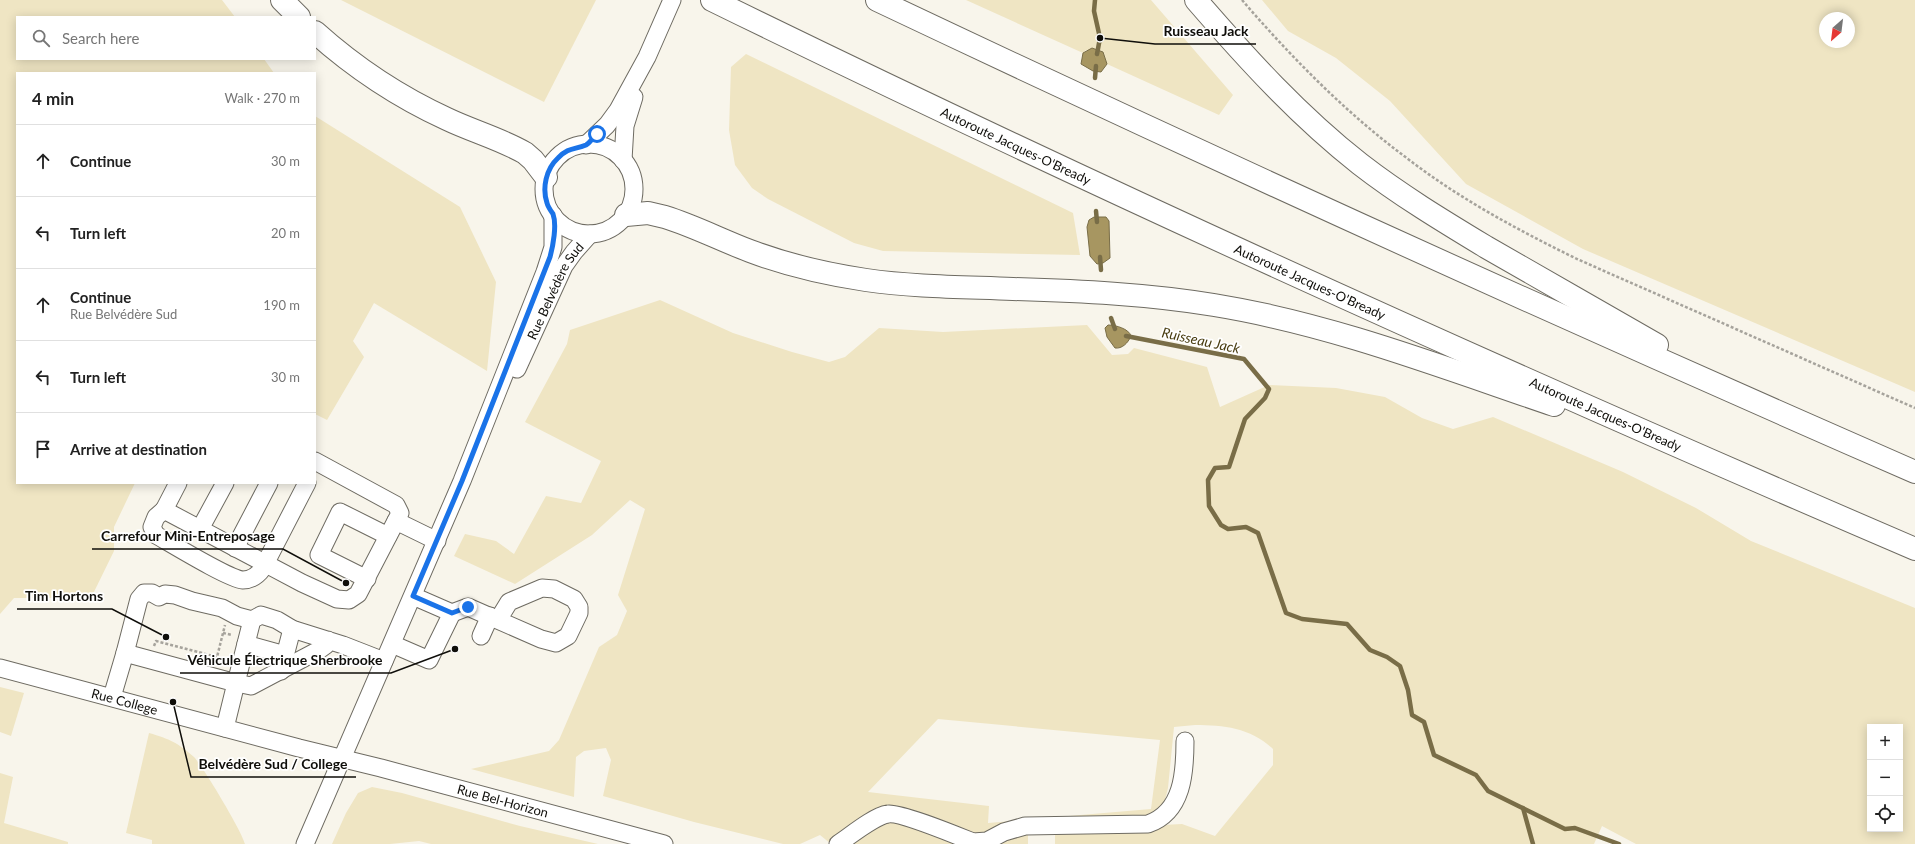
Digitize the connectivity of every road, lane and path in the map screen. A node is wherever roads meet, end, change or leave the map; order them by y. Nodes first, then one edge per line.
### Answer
1 (282, 0) edge
2 (672, 0) edge
3 (712, 0) edge
4 (877, 0) edge
5 (1196, 0) edge
6 (1242, 0) edge
7 (298, 16) edge
8 (316, 33) edge
9 (647, 57) junction
10 (586, 145) junction
11 (623, 160) junction
12 (546, 177) junction
13 (553, 215) junction
14 (626, 215) junction
15 (590, 234) junction
16 (1769, 408) junction
17 (1915, 408) edge
18 (1693, 453) junction
19 (316, 464) edge
20 (1915, 472) edge
21 (462, 481) junction
22 (177, 484) edge
23 (224, 484) edge
24 (268, 484) edge
25 (306, 484) edge
26 (164, 510) junction
27 (396, 521) junction
28 (200, 529) junction
29 (388, 536) junction
30 (436, 541) junction
31 (235, 548) junction
32 (1915, 549) edge
33 (265, 564) junction
34 (367, 579) junction
35 (413, 596) junction
36 (452, 613) junction
37 (238, 620) junction
38 (292, 629) junction
39 (223, 633) junction
40 (481, 636) dead end
41 (241, 640) junction
42 (328, 640) junction
43 (392, 644) junction
44 (125, 653) junction
45 (153, 653) dead end
46 (384, 661) junction
47 (283, 663) junction
48 (0, 668) edge
49 (236, 682) junction
50 (112, 697) junction
51 (225, 728) junction
52 (1186, 741) dead end
53 (342, 758) junction
54 (305, 844) edge
55 (664, 844) edge
56 (838, 844) edge

1 - 7 highway
2 - 9 street
3 - 18 highway, Autoroute Jacques-O'Bready
4 - 16 highway
5 - 16 highway
6 - 17 path
8 - 12 highway
9 - 10 street
9 - 11 street
10 - 11 street
10 - 12 street
11 - 14 street
12 - 13 street
13 - 15 street
13 - 21 street, Rue Belvédère Sud
14 - 15 street
14 - 18 highway
15 - 21 street, Rue Belvédère Sud
16 - 20 highway
18 - 32 highway, Autoroute Jacques-O'Bready
19 - 27 street
21 - 30 street, Rue Belvédère Sud
22 - 26 street
23 - 28 street
24 - 31 street
25 - 33 street
26 - 28 street
26 - 33 street
27 - 29 street
27 - 30 street
28 - 31 street
29 - 34 street
29 - 34 street
30 - 35 street, Rue Belvédère Sud
31 - 33 street
33 - 34 street
35 - 36 street
35 - 43 street, Rue Belvédère Sud
36 - 40 street
36 - 43 street
37 - 38 street
37 - 39 path
37 - 41 street
37 - 44 street
38 - 42 street
38 - 47 street
39 - 41 path
39 - 45 path
41 - 47 street
41 - 49 street
42 - 46 street
42 - 47 street
43 - 46 street, Rue Belvédère Sud
44 - 49 street
44 - 50 street
46 - 53 street, Rue Belvédère Sud
47 - 49 street
48 - 50 street, Rue College
49 - 51 street
50 - 51 street, Rue College
51 - 53 street, Rue College
52 - 56 street
53 - 54 street, Rue Belvédère Sud
53 - 55 street, Rue Bel-Horizon

